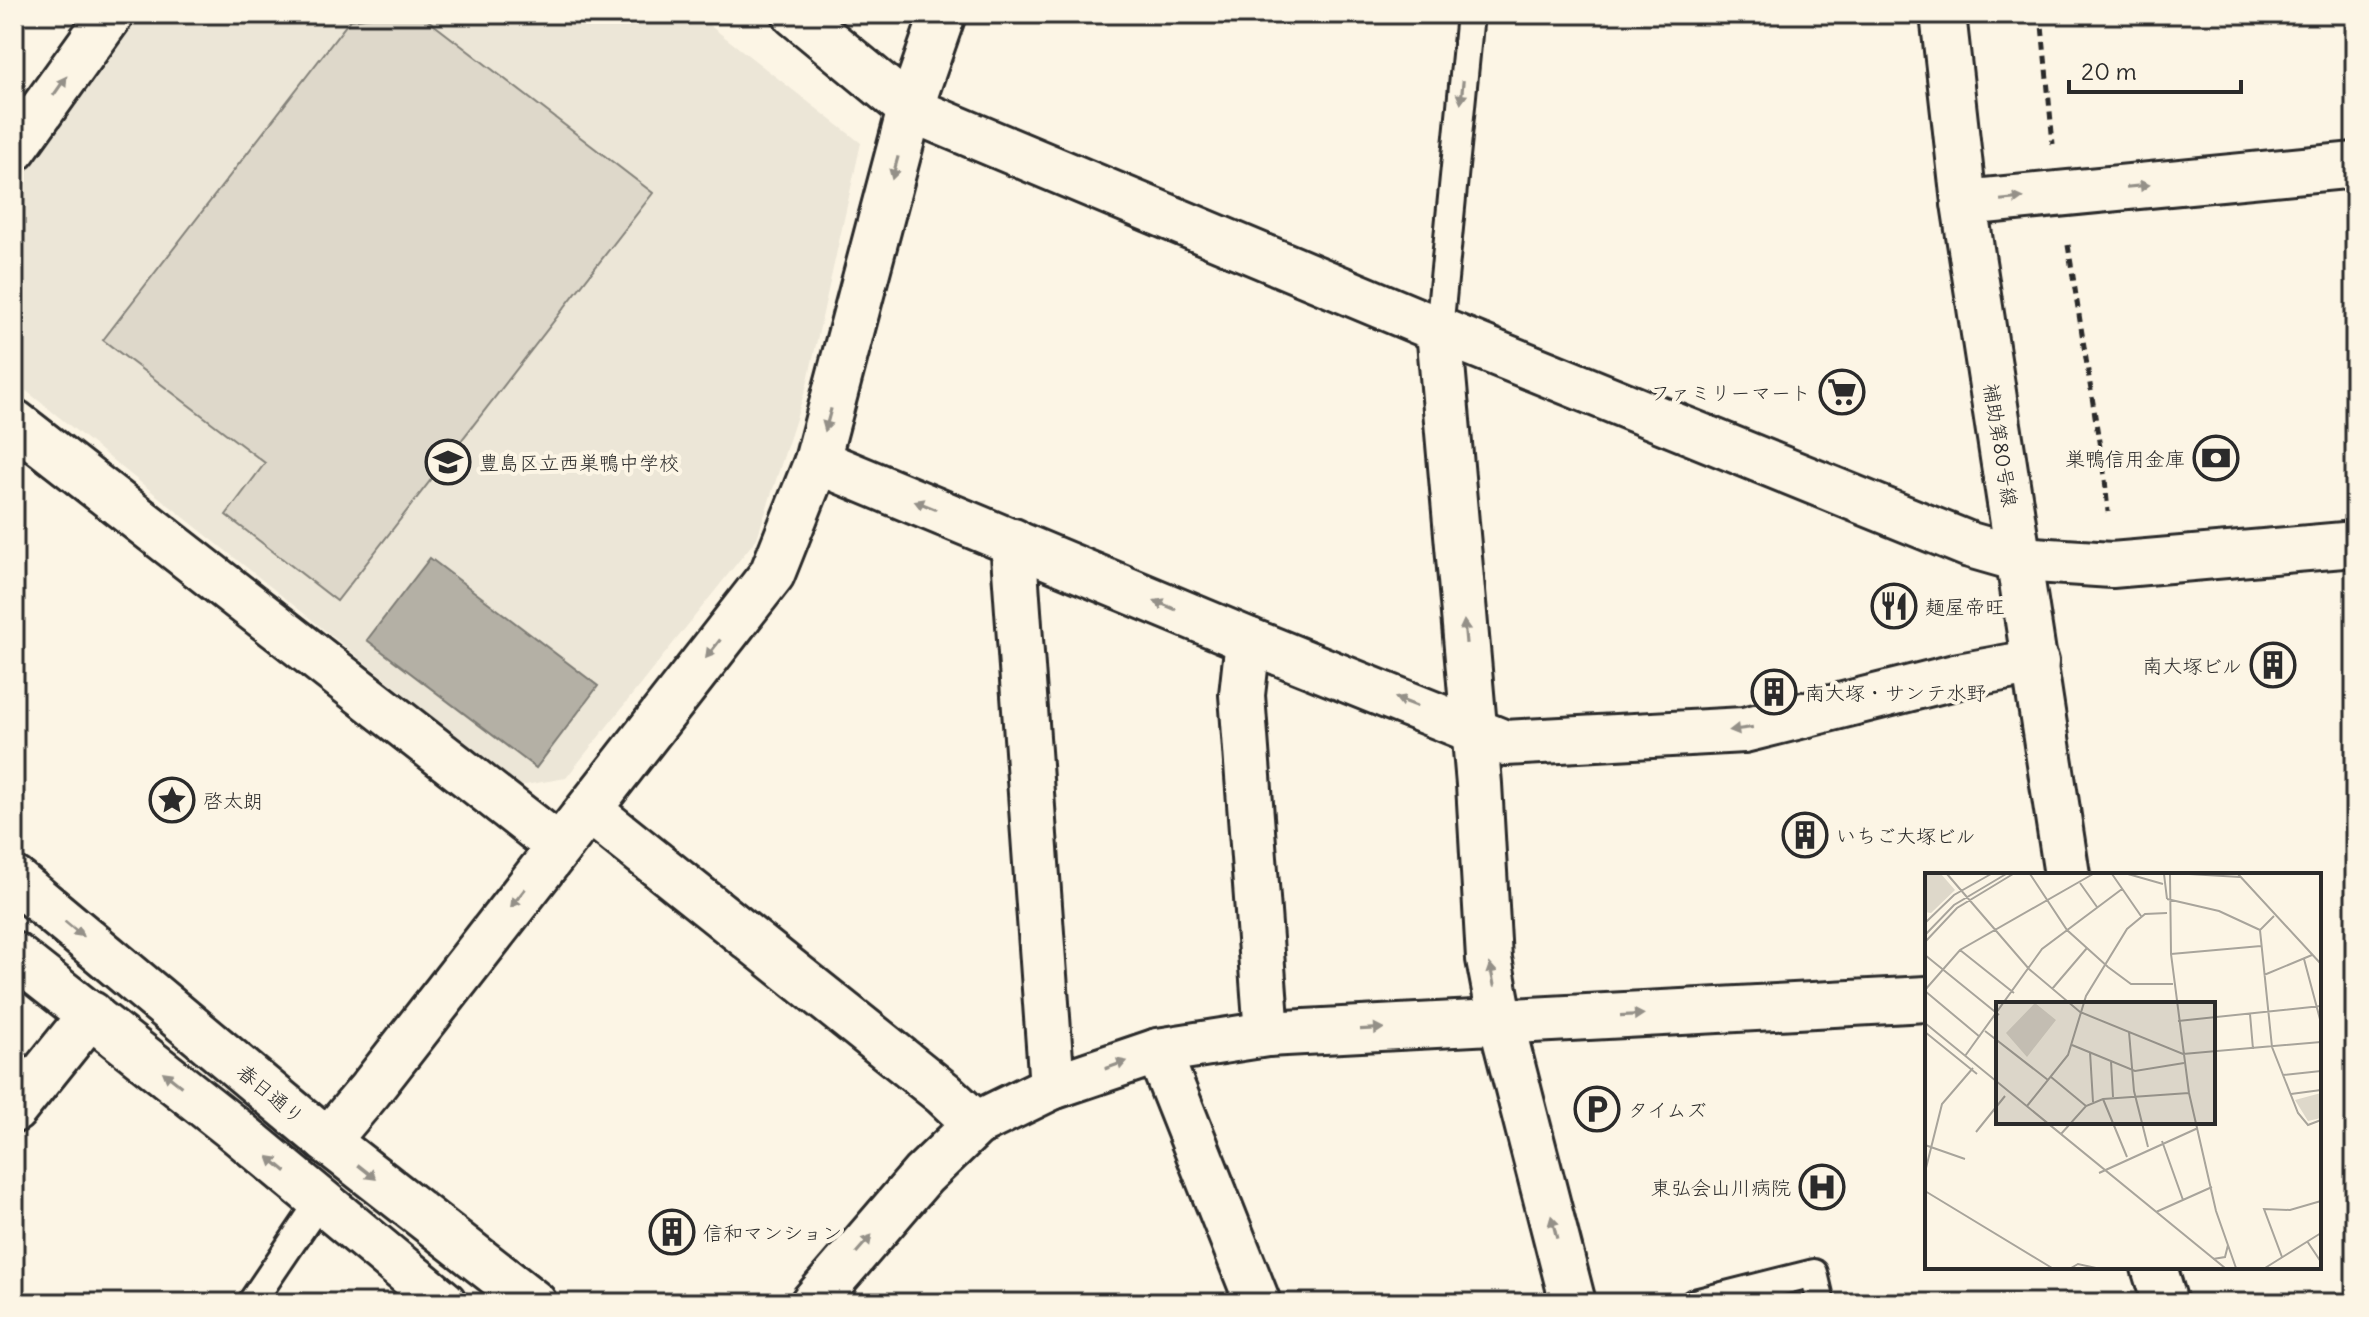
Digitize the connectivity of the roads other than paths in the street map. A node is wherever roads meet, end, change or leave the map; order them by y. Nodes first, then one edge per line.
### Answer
1 (111, 14) edge
2 (795, 14) edge
3 (943, 14) edge
4 (1470, 14) edge
5 (1943, 14) edge
6 (910, 109) junction
7 (18, 138) edge
8 (2355, 165) edge
9 (1964, 203) junction
10 (1439, 330) junction
11 (14, 422) edge
12 (817, 461) junction
13 (1013, 541) junction
14 (2355, 544) edge
15 (2019, 559) junction
16 (1248, 640) junction
17 (2036, 662) junction
18 (1474, 730) junction
19 (589, 810) junction
20 (558, 846) junction
21 (2067, 873) edge
22 (14, 879) edge
23 (14, 955) edge
24 (1925, 999) edge
25 (91, 1014) junction
26 (1501, 1022) junction
27 (1267, 1034) junction
28 (1158, 1051) junction
29 (1052, 1087) junction
30 (14, 1110) edge
31 (976, 1124) junction
32 (327, 1141) junction
33 (320, 1201) junction
34 (2155, 1269) edge
35 (251, 1303) edge
36 (444, 1303) edge
37 (534, 1303) edge
38 (813, 1303) edge
39 (1258, 1303) edge
40 (1573, 1303) edge
41 (1694, 1303) edge
42 (1821, 1303) edge
43 (2165, 1303) edge

7 -> 1 main road
2 - 6 main road
3 - 6 main road
4 -> 10 lane
5 - 9 main road, 補助第80号線
6 - 10 main road
6 -> 12 main road
9 -> 8 main road
9 - 15 main road, 補助第80号線
10 - 15 main road
18 -> 10 main road
11 - 20 main road
13 -> 12 main road
12 -> 19 main road
16 -> 13 main road
13 - 29 main road
14 - 15 main road
15 - 17 main road, 補助第80号線
18 -> 16 main road
16 - 27 main road
17 -> 18 main road
17 - 21 main road, 補助第80号線
26 -> 18 main road
19 - 20 main road
19 - 31 main road
20 -> 32 main road
22 -> 32 main road, 春日通り
23 - 25 main road
26 -> 24 main road
25 - 30 main road
33 -> 25 main road
27 -> 26 main road
40 -> 26 main road
27 - 28 main road
29 -> 28 main road
28 - 39 main road
29 - 31 main road
38 -> 31 main road
32 -> 37 main road, 春日通り
33 - 35 lane
33 - 36 main road
34 - 43 main road
41 - 42 lane

